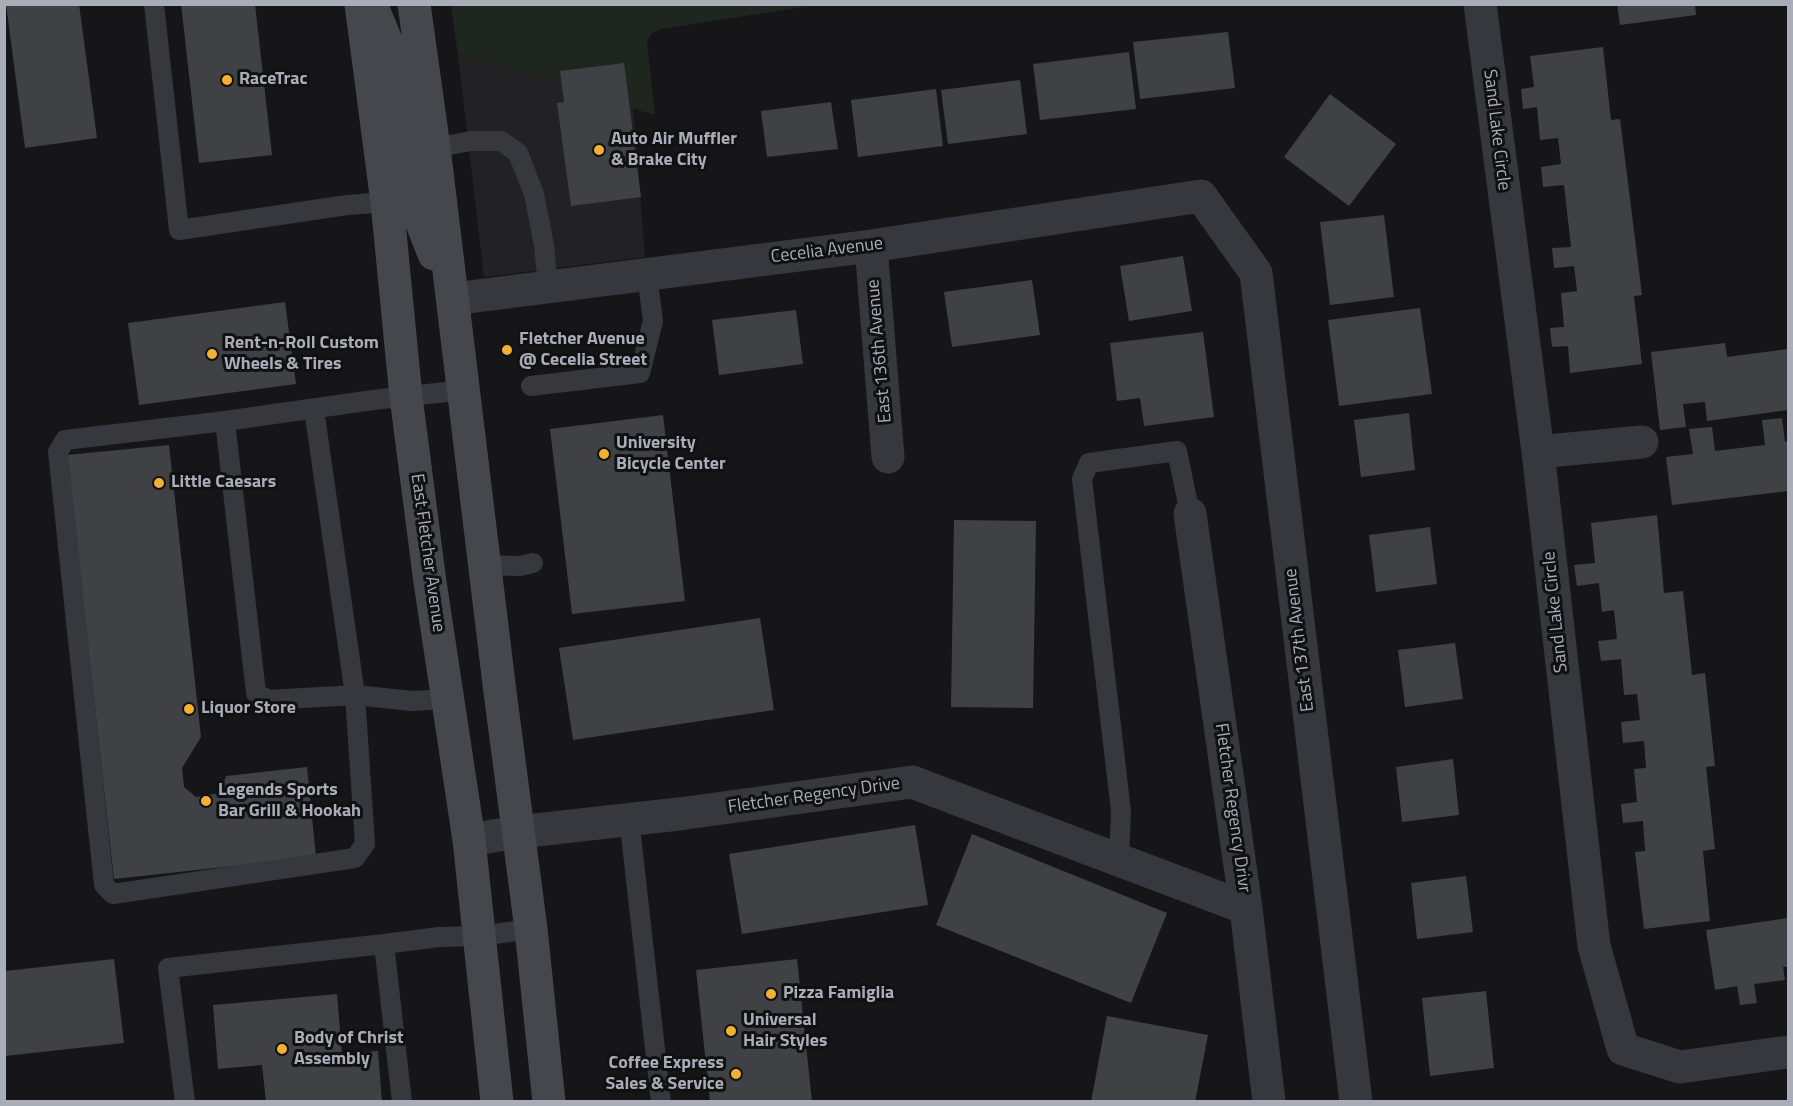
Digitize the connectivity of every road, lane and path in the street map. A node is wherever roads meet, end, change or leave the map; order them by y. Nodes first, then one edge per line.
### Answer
1 (154, 4) edge
2 (361, 4) edge
3 (371, 4) edge
4 (414, 4) edge
5 (1480, 4) edge
6 (434, 148) junction
7 (1201, 196) joint
8 (387, 202) junction
9 (871, 246) junction
10 (647, 274) junction
11 (548, 287) junction
12 (453, 298) junction
13 (531, 386) dead end
14 (464, 390) junction
15 (406, 397) junction
16 (314, 409) junction
17 (225, 421) junction
18 (1642, 442) dead end
19 (1538, 452) junction
20 (888, 457) dead end
21 (1190, 514) joint
22 (532, 563) dead end
23 (484, 565) junction
24 (355, 695) junction
25 (448, 699) junction
26 (628, 818) junction
27 (518, 832) junction
28 (469, 840) junction
29 (1119, 861) junction
30 (1246, 908) junction
31 (531, 929) junction
32 (479, 936) junction
33 (384, 944) junction
34 (1788, 1052) edge
35 (185, 1101) edge
36 (402, 1101) edge
37 (497, 1101) edge
38 (549, 1101) edge
39 (662, 1101) edge
40 (1269, 1101) edge
41 (1356, 1101) edge

1 - 8 lane
2 - 8 main road, East Fletcher Avenue
3 - 12 main road
4 - 6 main road
5 - 19 street, Sand Lake Circle
6 - 11 lane
6 - 12 main road
7 - 9 street, Cecelia Avenue
7 - 41 street, East 137th Avenue
8 - 15 main road, East Fletcher Avenue
9 - 10 street, Cecelia Avenue
9 - 20 street, East 136th Avenue
10 - 11 street, Cecelia Avenue
10 - 13 lane
11 - 12 street, Cecelia Avenue
12 - 14 main road
14 - 15 lane
14 - 23 main road
15 - 16 lane
15 - 25 main road, East Fletcher Avenue
16 - 17 lane
16 - 24 lane
17 - 24 lane
17 - 24 lane
18 - 19 street
19 - 34 street, Sand Lake Circle
21 - 29 lane
21 - 30 street, Fletcher Regency Drivr
22 - 23 lane
23 - 27 main road
24 - 25 lane
25 - 28 main road, East Fletcher Avenue
26 - 27 street, Fletcher Regency Drive
26 - 29 street, Fletcher Regency Drive
26 - 39 lane
27 - 28 street, Fletcher Regency Drive
27 - 31 main road
28 - 32 main road, East Fletcher Avenue
29 - 30 street, Fletcher Regency Drive
30 - 40 street, Fletcher Regency Drivr
31 - 32 lane
31 - 38 main road
32 - 33 lane
32 - 37 main road, East Fletcher Avenue
33 - 35 lane
33 - 36 lane

